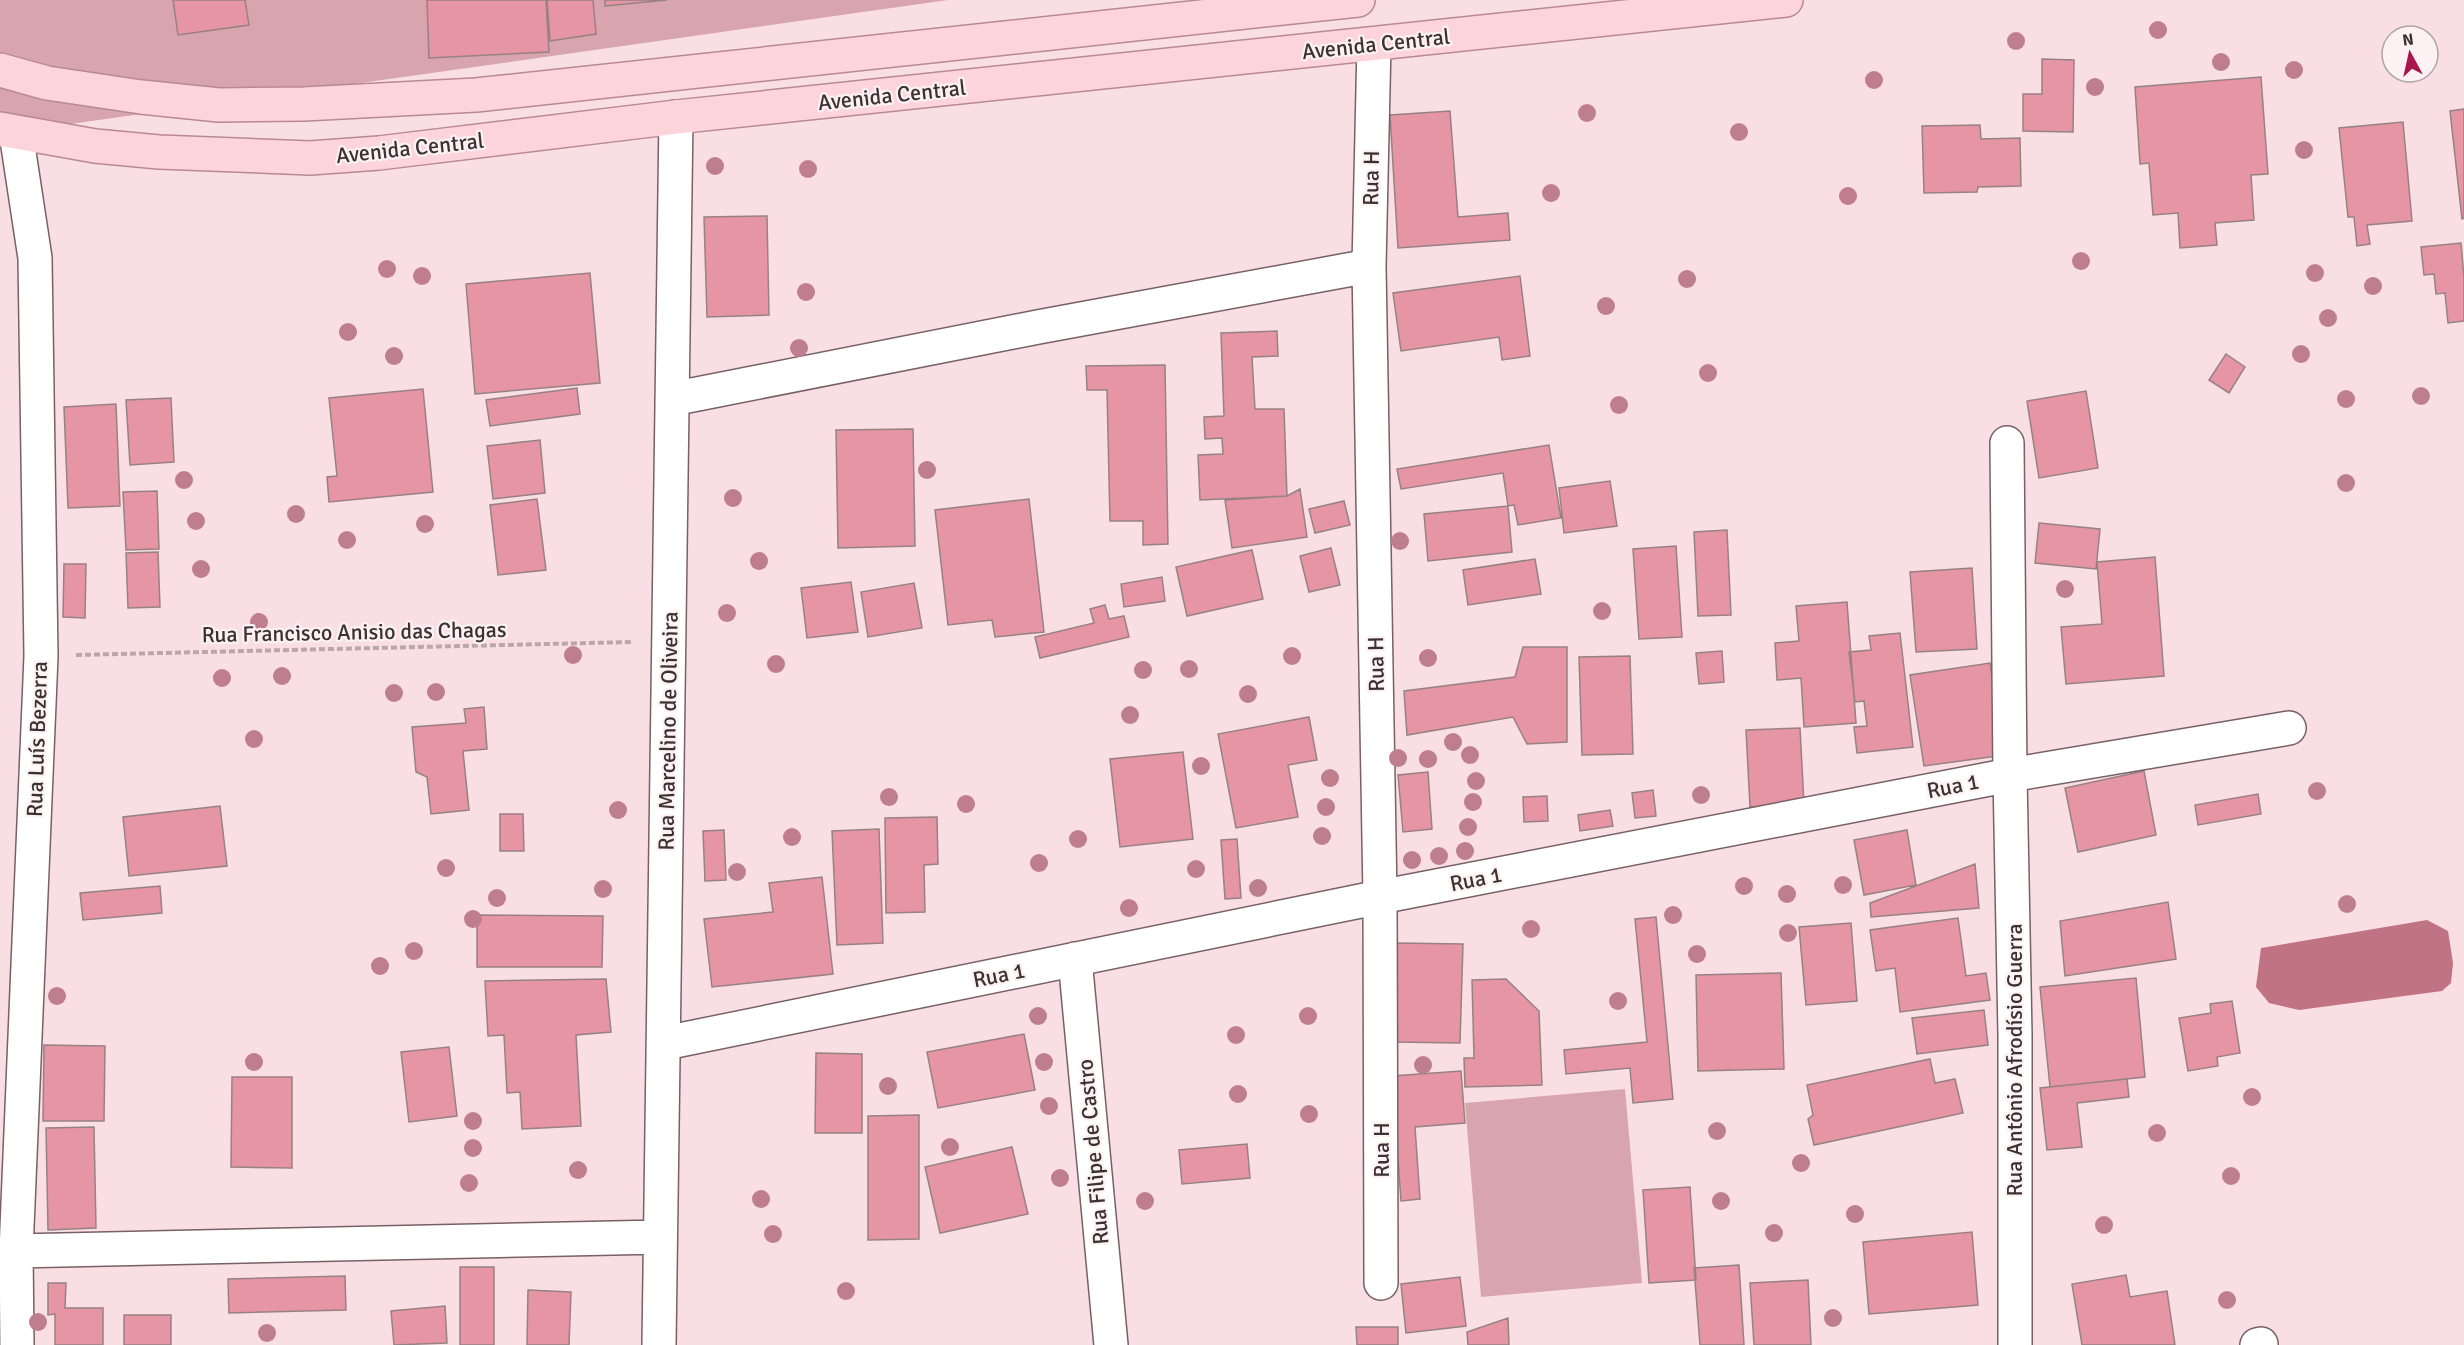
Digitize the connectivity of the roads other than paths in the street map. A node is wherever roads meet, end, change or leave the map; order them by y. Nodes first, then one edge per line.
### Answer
1 (1358, 0) edge
2 (1785, 0) edge
3 (1374, 44) junction
4 (0, 70) edge
5 (676, 117) junction
6 (6, 132) edge
7 (1369, 266) junction
8 (672, 399) junction
9 (2007, 443) dead end
10 (2289, 728) dead end
11 (2010, 775) junction
12 (1380, 897) junction
13 (1075, 959) junction
14 (665, 1042) junction
15 (660, 1237) junction
16 (8, 1253) edge
17 (1381, 1284) dead end
18 (17, 1345) edge
19 (659, 1345) edge
20 (1111, 1345) edge
21 (2015, 1345) edge

1 - 4 main road, Avenida Central
2 - 3 main road, Avenida Central
3 - 5 main road, Avenida Central
3 - 7 street, Rua H
5 - 6 main road, Avenida Central
5 - 8 street, Rua Marcelino de Oliveira
6 - 16 street, Rua Luís Bezerra
7 - 8 street
7 - 12 street, Rua H
8 - 14 street, Rua Marcelino de Oliveira
9 - 11 street, Rua Antônio Afrodísio Guerra
10 - 11 street, Rua 1
11 - 12 street, Rua 1
11 - 21 street, Rua Antônio Afrodísio Guerra
12 - 13 street, Rua 1
12 - 17 street, Rua H
13 - 14 street, Rua 1
13 - 20 street, Rua Filipe de Castro
14 - 15 street, Rua Marcelino de Oliveira
15 - 16 street
15 - 19 street, Rua Marcelino de Oliveira
16 - 18 street, Rua Luís Bezerra

